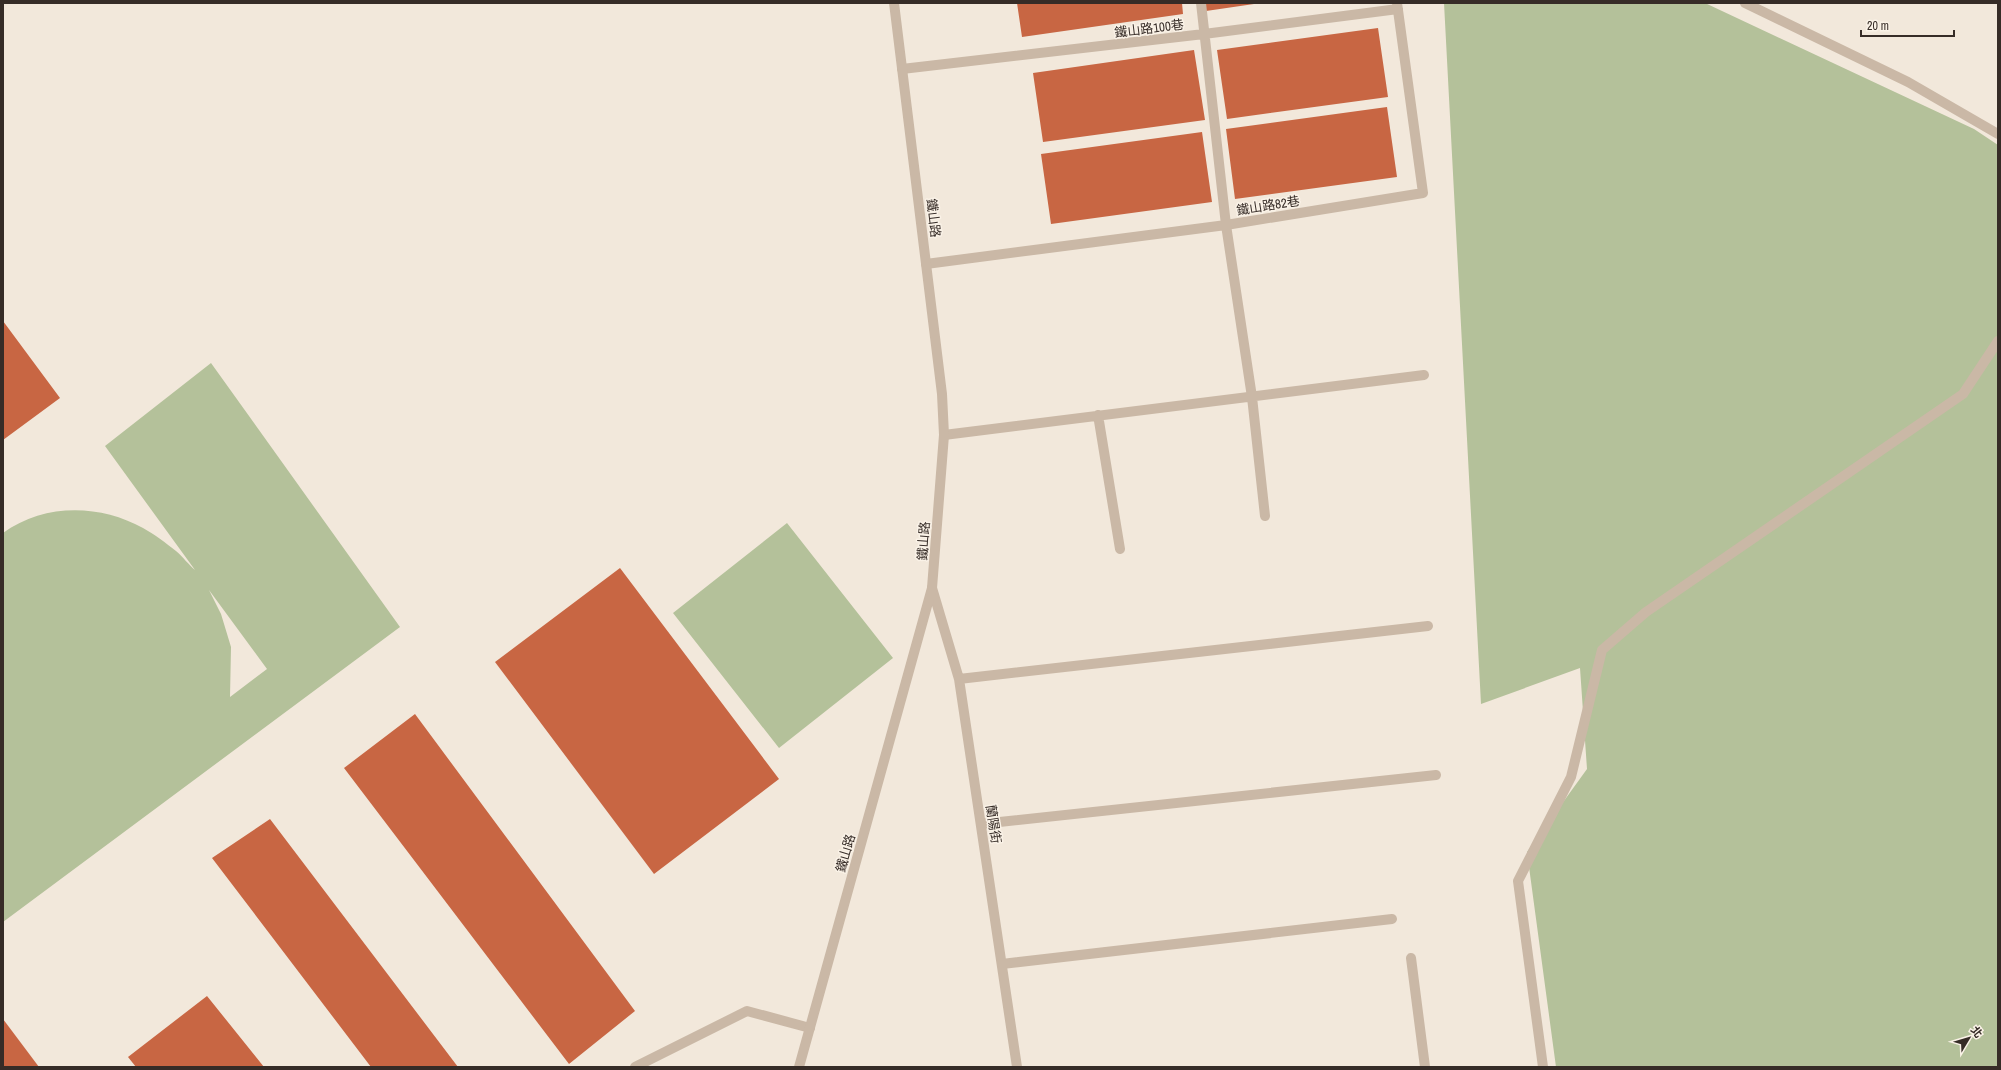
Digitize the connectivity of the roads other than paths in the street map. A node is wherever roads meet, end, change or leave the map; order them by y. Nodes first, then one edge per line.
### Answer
1 (894, 3) edge
2 (1201, 3) edge
3 (1745, 3) edge
4 (1398, 6) edge
5 (1204, 34) junction
6 (902, 69) junction
7 (1998, 134) edge
8 (1226, 225) junction
9 (926, 264) junction
10 (1998, 341) edge
11 (1424, 375) dead end
12 (1252, 396) junction
13 (1098, 416) junction
14 (944, 435) junction
15 (1265, 516) dead end
16 (1120, 549) dead end
17 (932, 588) junction
18 (1428, 626) dead end
19 (959, 679) junction
20 (1436, 775) dead end
21 (980, 824) junction
22 (1392, 919) dead end
23 (1411, 958) dead end
24 (1002, 964) junction
25 (810, 1028) junction
26 (635, 1067) edge
27 (799, 1067) edge
28 (1017, 1067) edge
29 (1425, 1067) edge
30 (1543, 1067) edge

1 - 6 street, 鐵山路
2 - 5 street
3 - 7 street
4 - 5 street, 鐵山路100巷
4 - 8 street, 鐵山路82巷
5 - 6 street, 鐵山路100巷
5 - 8 street
6 - 9 street, 鐵山路
8 - 9 street, 鐵山路82巷
8 - 12 street
9 - 14 street, 鐵山路
10 - 30 street
11 - 12 street
12 - 13 street
12 - 15 street
13 - 14 street
13 - 16 street
14 - 17 street, 鐵山路
17 - 19 street, 蘭陽街
17 - 25 street, 鐵山路
18 - 19 street
19 - 21 street, 蘭陽街
20 - 21 street
21 - 24 street, 蘭陽街
22 - 24 street
23 - 29 street
24 - 28 street, 蘭陽街
25 - 26 street
25 - 27 street, 鐵山路

